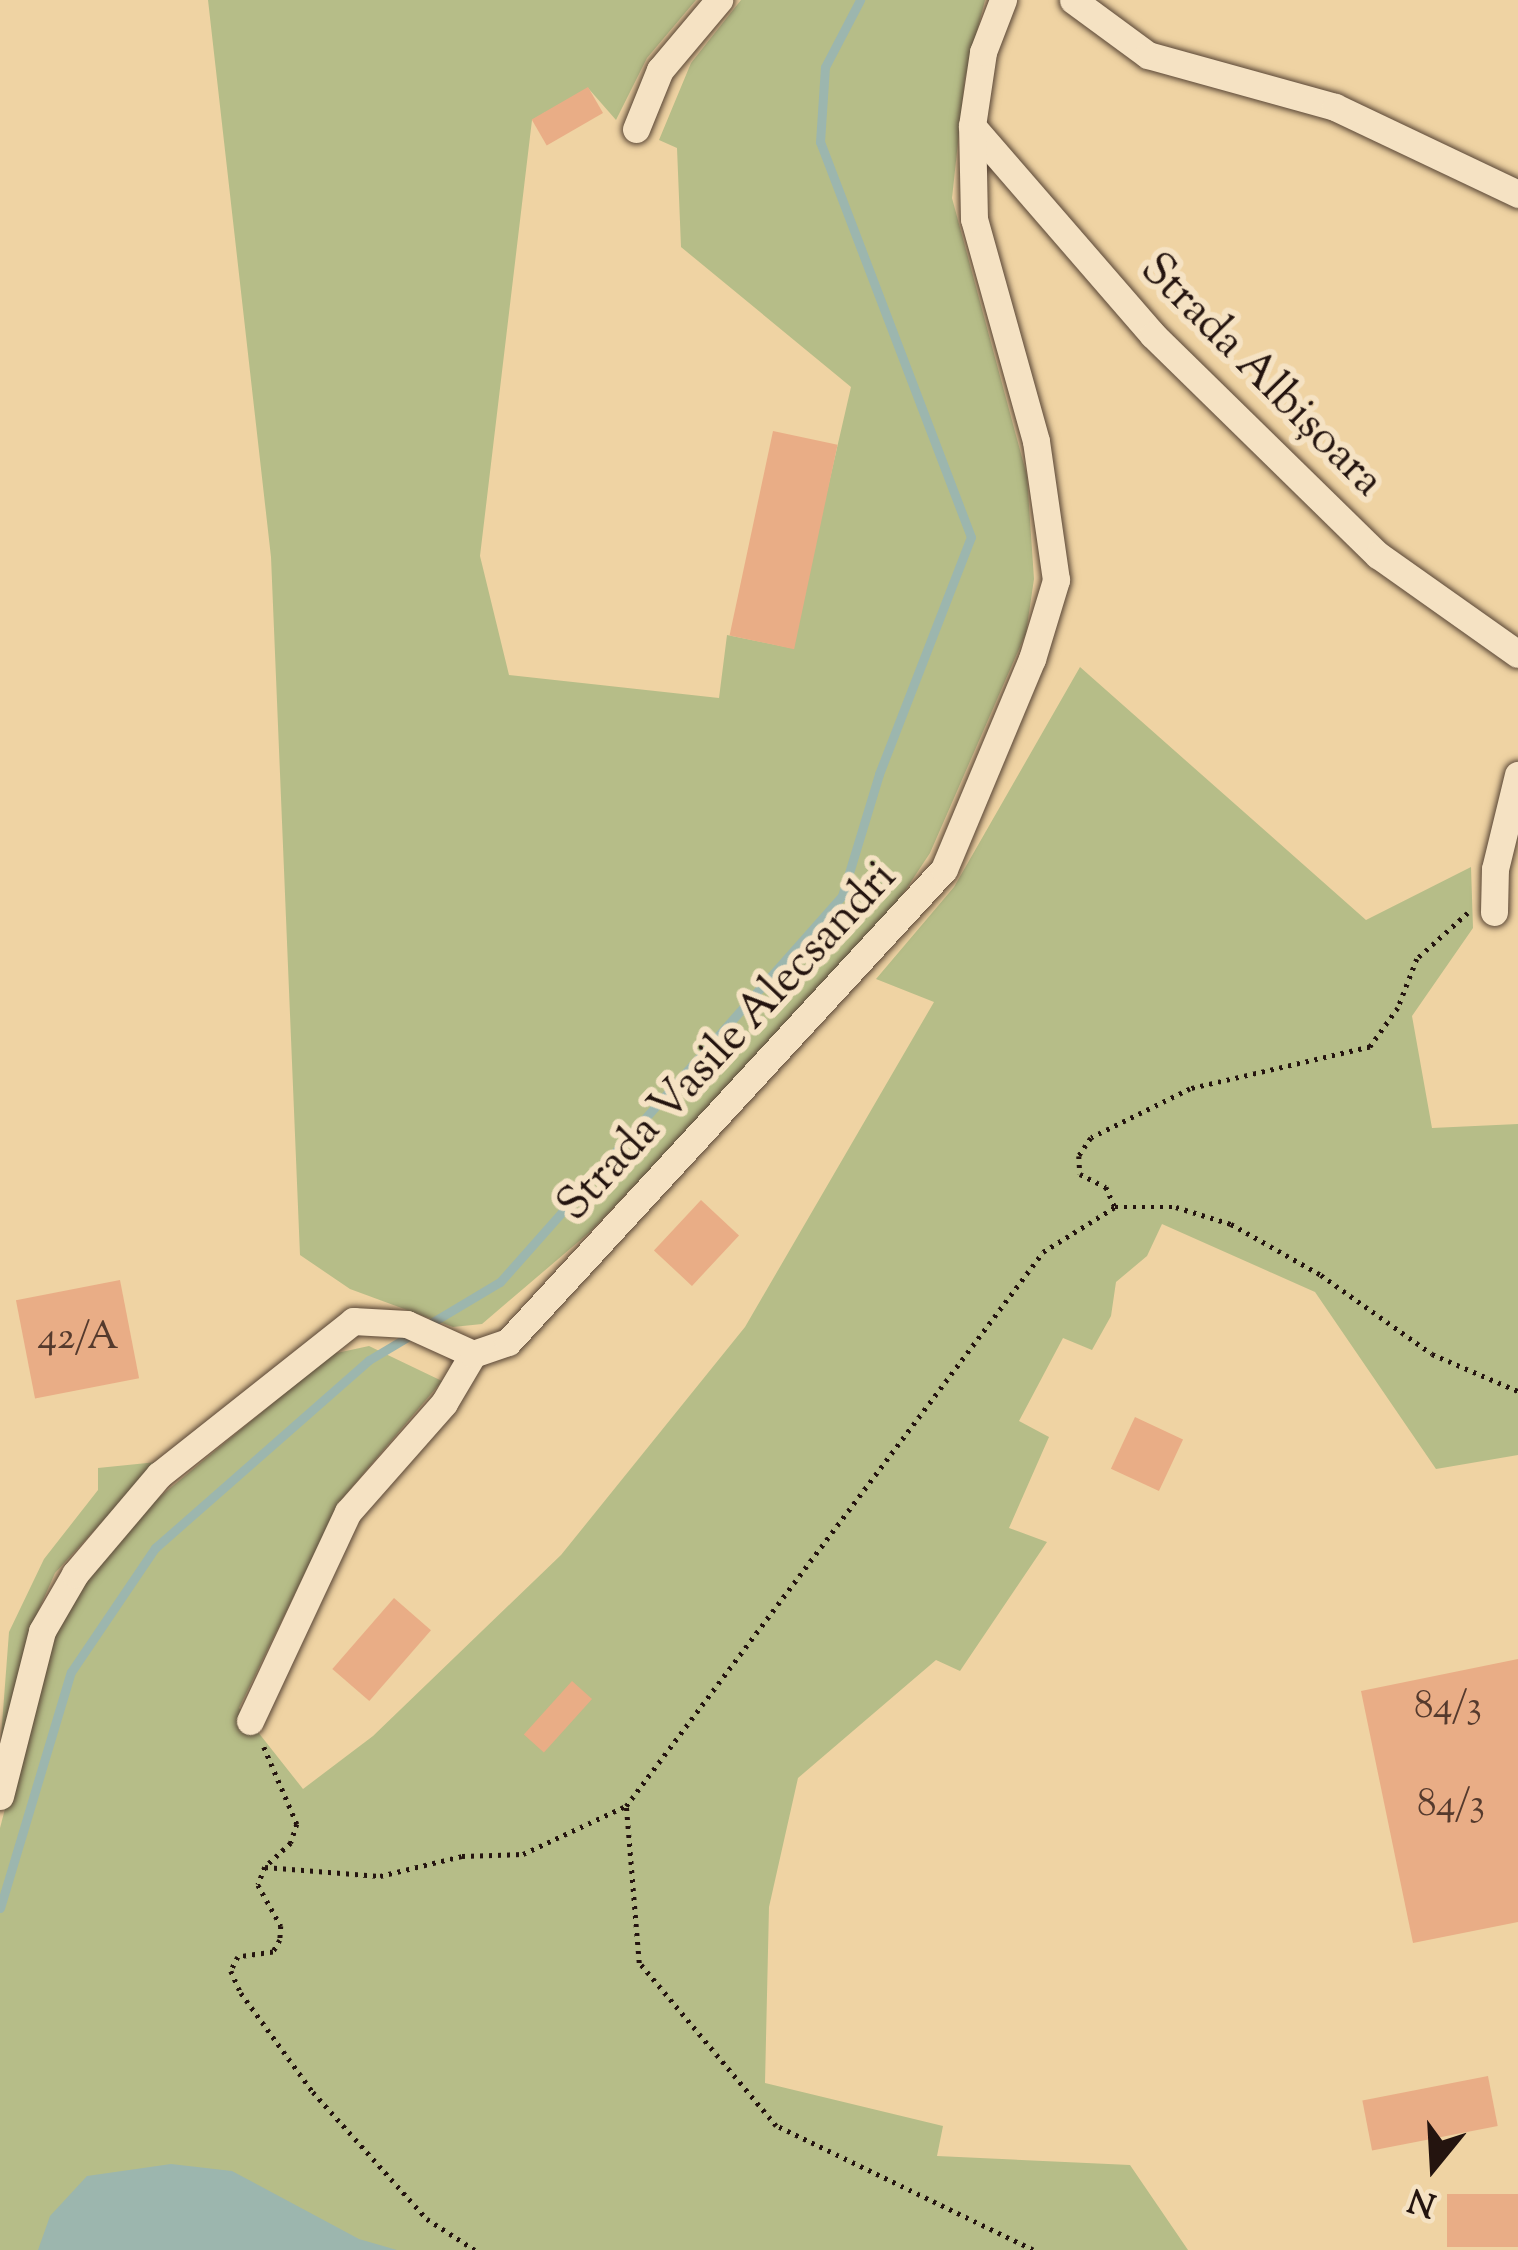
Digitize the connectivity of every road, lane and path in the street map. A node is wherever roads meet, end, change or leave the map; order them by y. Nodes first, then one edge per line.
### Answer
1 (719, 0) edge
2 (1004, 0) edge
3 (1072, 0) edge
4 (972, 127) junction
5 (636, 129) dead end
6 (1518, 194) edge
7 (1518, 654) edge
8 (1518, 775) edge
9 (1494, 906) joint
10 (1115, 1207) junction
11 (473, 1354) junction
12 (1518, 1391) edge
13 (250, 1721) joint
14 (0, 1796) edge
15 (626, 1806) junction
16 (265, 1867) junction
17 (475, 2250) edge
18 (1033, 2250) edge

1 - 5 street
2 - 4 street, Strada Vasile Alecsandri
3 - 6 street
4 - 7 street, Strada Albișoara
4 - 11 street, Strada Vasile Alecsandri
8 - 9 street
9 - 10 path
10 - 12 path
10 - 15 path
11 - 13 street
11 - 14 street
13 - 16 path
15 - 16 path
15 - 18 path
16 - 17 path

